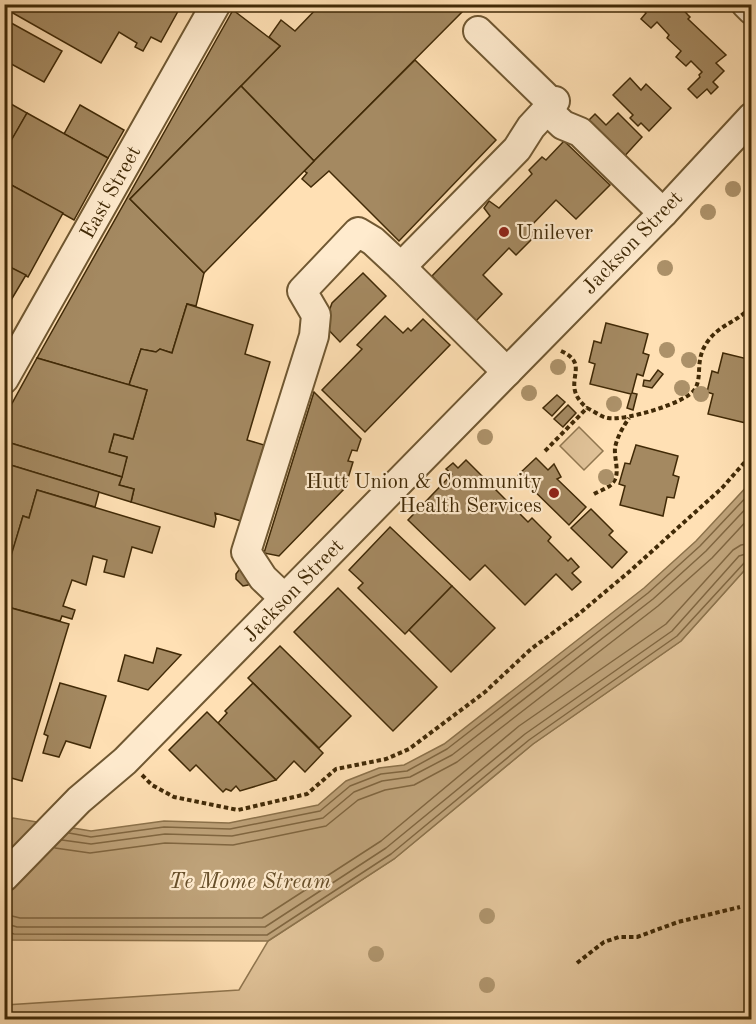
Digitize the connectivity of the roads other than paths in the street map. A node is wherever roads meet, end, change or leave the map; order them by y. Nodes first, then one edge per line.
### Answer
1 (216, 4) edge
2 (746, 4) edge
3 (752, 10) edge
4 (478, 31) dead end
5 (552, 105) junction
6 (752, 117) edge
7 (663, 213) junction
8 (401, 267) junction
9 (507, 372) junction
10 (4, 379) edge
11 (285, 598) junction
12 (4, 877) edge

1 - 10 street, East Street
2 - 3 street
4 - 5 street
5 - 7 street
5 - 8 street
6 - 7 street, Jackson Street
7 - 9 street, Jackson Street
8 - 9 street
8 - 11 street
9 - 11 street, Jackson Street
11 - 12 street, Jackson Street

